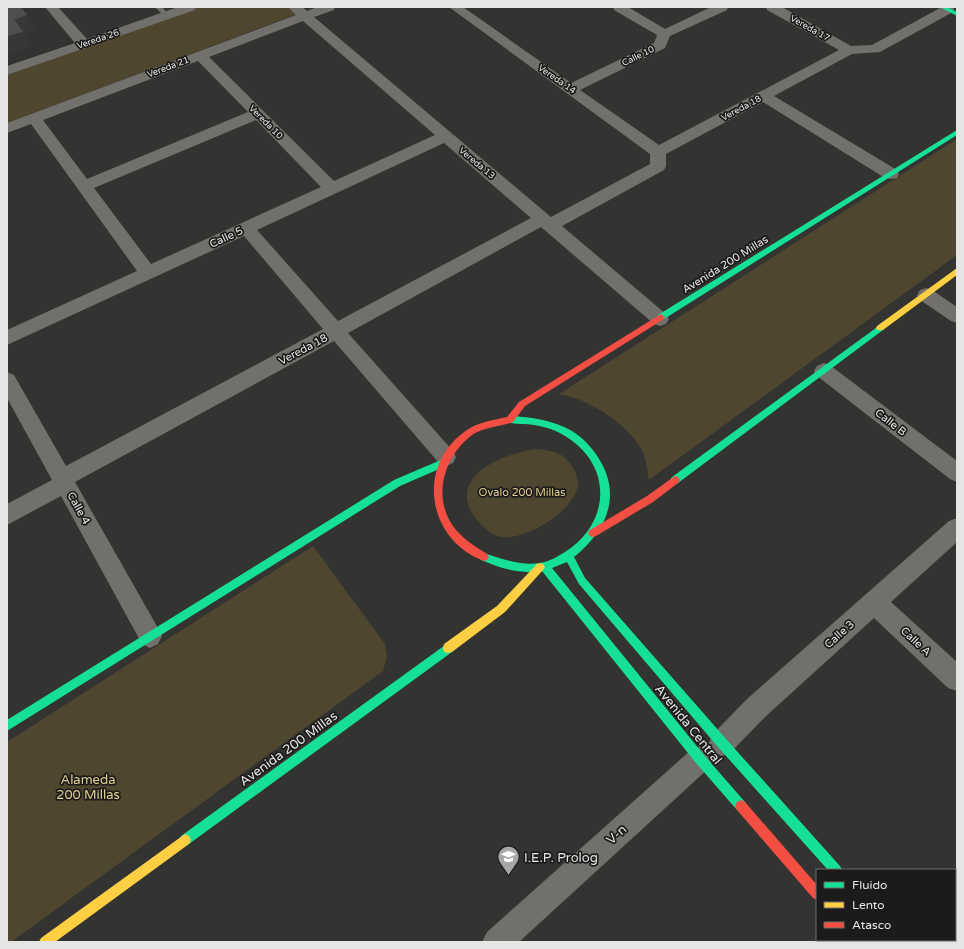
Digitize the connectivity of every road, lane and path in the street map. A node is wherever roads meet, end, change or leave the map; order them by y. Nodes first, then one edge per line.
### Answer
1 (51, 7) edge
2 (190, 7) edge
3 (329, 7) edge
4 (455, 7) edge
5 (619, 7) edge
6 (722, 7) edge
7 (772, 7) edge
8 (949, 10) edge
9 (162, 11) edge
10 (299, 12) edge
11 (664, 34) junction
12 (84, 44) junction
13 (849, 50) junction
14 (200, 55) junction
15 (7, 71) edge
16 (570, 89) junction
17 (763, 96) junction
18 (256, 114) junction
19 (34, 118) junction
20 (7, 128) edge
21 (957, 132) edge
22 (446, 136) junction
23 (658, 152) junction
24 (891, 174) junction
25 (84, 186) junction
26 (332, 189) junction
27 (546, 222) junction
28 (246, 228) junction
29 (957, 271) edge
30 (148, 273) junction
31 (926, 295) junction
32 (957, 316) edge
33 (660, 319) junction
34 (336, 331) junction
35 (7, 338) edge
36 (824, 370) junction
37 (7, 380) edge
38 (510, 420) junction
39 (444, 460) junction
40 (957, 474) edge
41 (64, 481) junction
42 (7, 515) edge
43 (957, 528) edge
44 (593, 533) junction
45 (568, 555) junction
46 (542, 566) junction
47 (874, 602) junction
48 (150, 636) junction
49 (957, 679) edge
50 (7, 726) edge
51 (722, 743) junction
52 (700, 759) junction
53 (835, 869) edge
54 (816, 893) edge
55 (511, 937) edge
56 (45, 942) edge

1 - 12 street
2 - 9 street, Vereda 26
3 - 10 street, Vereda 21
4 - 16 street, Vereda 14
5 - 11 street
6 - 11 street, Calle 10
7 - 13 street, Vereda 17
8 - 13 street, Vereda 18
9 - 12 street, Vereda 26
10 - 14 street, Vereda 21
10 - 22 street, Vereda 13
11 - 16 street, Calle 10
12 - 15 street, Vereda 26
13 - 17 street, Vereda 18
14 - 18 street, Vereda 10
14 - 19 street, Vereda 21
16 - 23 street, Vereda 14
17 - 23 street, Vereda 18
17 - 24 street
18 - 25 street
18 - 26 street, Vereda 10
19 - 20 street, Vereda 21
19 - 25 street
21 - 24 main road, Avenida 200 Millas
22 - 26 street, Calle 5
22 - 27 street, Vereda 13
23 - 27 street, Vereda 18
24 - 33 main road, Avenida 200 Millas
25 - 30 street
26 - 28 street, Calle 5
27 - 33 street, Vereda 13
27 - 34 street, Vereda 18
28 - 30 street, Calle 5
28 - 34 street
29 - 31 main road
30 - 35 street, Calle 5
31 - 32 street
31 - 36 main road
33 - 38 main road, Avenida 200 Millas
34 - 39 street
34 - 41 street, Vereda 18
36 - 40 street, Calle B
36 - 44 main road
37 - 41 street, Calle 4
38 - 39 main road
38 - 44 main road
39 - 46 main road
39 - 48 main road
41 - 42 street, Vereda 18
41 - 48 street, Calle 4
43 - 47 street, Calle 3
44 - 45 main road
45 - 46 main road
45 - 51 main road, Avenida Central
46 - 52 main road, Avenida Central
46 - 56 main road, Avenida 200 Millas
47 - 49 street, Calle A
47 - 51 street, Calle 3
48 - 50 main road
51 - 53 main road, Avenida Central
52 - 54 main road, Avenida Central
52 - 55 street, V-n

